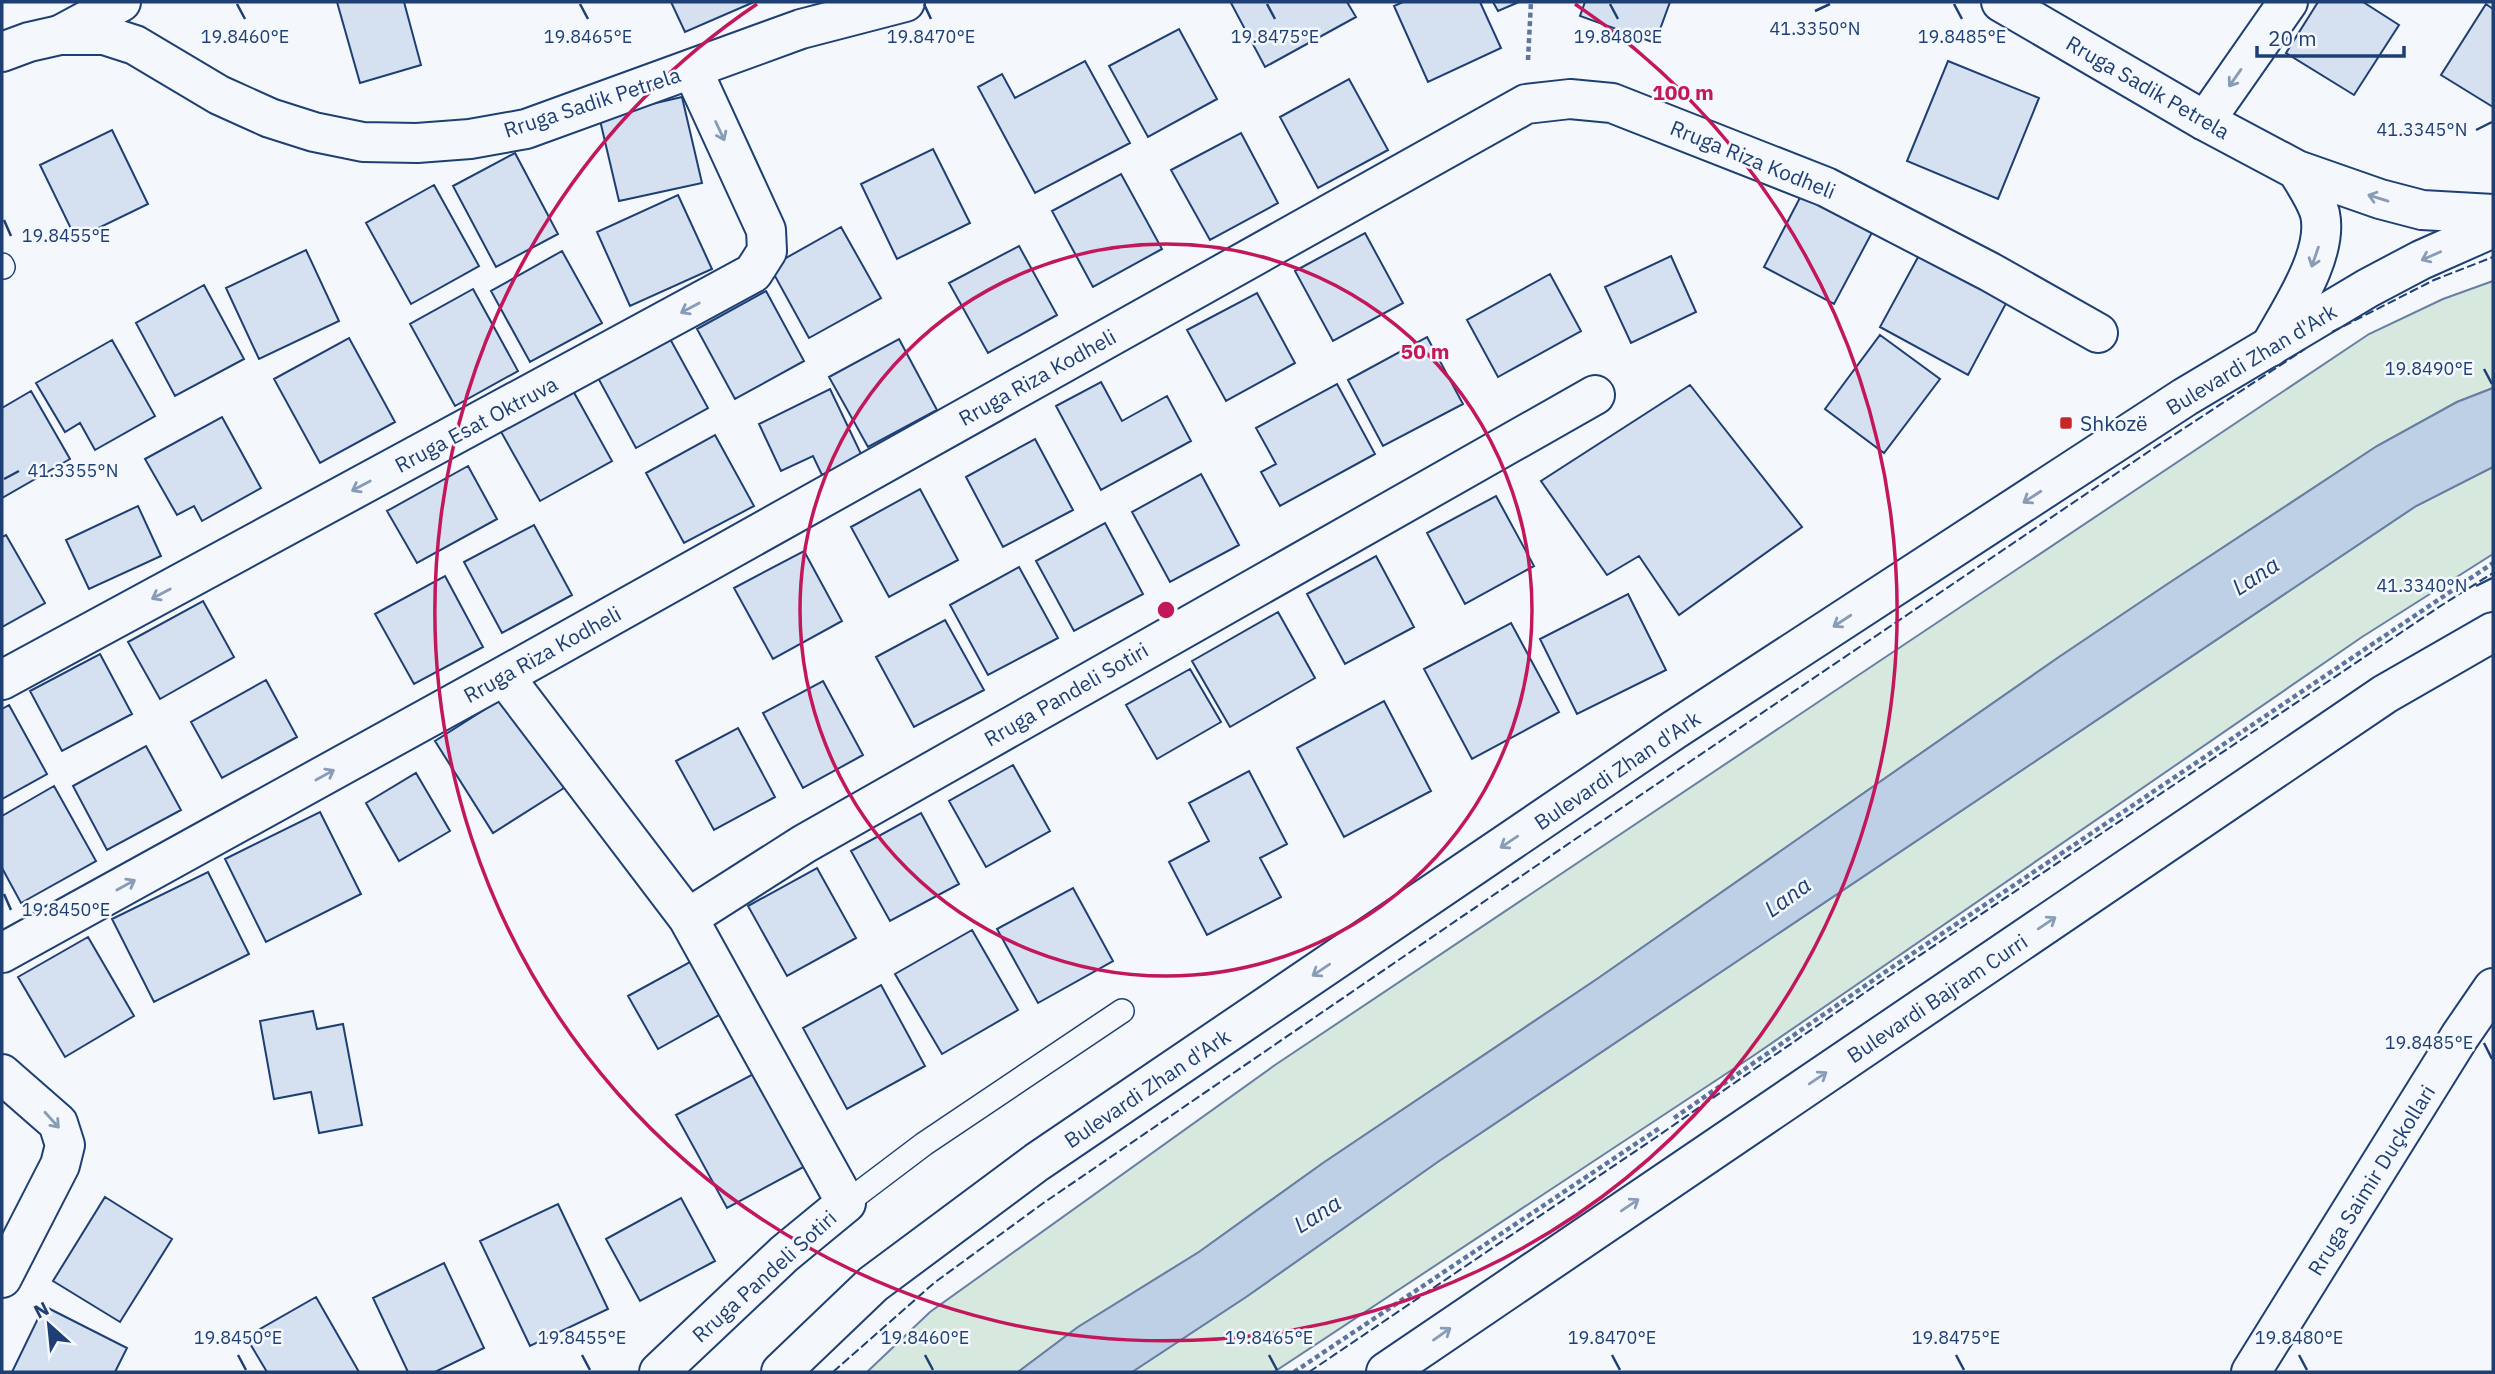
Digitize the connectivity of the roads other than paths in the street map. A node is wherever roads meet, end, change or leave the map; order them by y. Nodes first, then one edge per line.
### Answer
1 (121, 2) edge
2 (905, 2) edge
3 (2288, 2) edge
4 (2023, 7) edge
5 (60, 35) junction
6 (2, 52) edge
7 (692, 69) junction
8 (2205, 121) junction
9 (2297, 170) junction
10 (2493, 215) edge
11 (2493, 228) edge
12 (2098, 333) dead end
13 (2270, 347) junction
14 (1595, 395) dead end
15 (2493, 632) edge
16 (2493, 655) edge
17 (504, 676) junction
18 (2, 680) edge
19 (2385, 694) junction
20 (688, 918) junction
21 (2, 953) edge
22 (2493, 988) edge
23 (1122, 1011) dead end
24 (2, 1074) edge
25 (846, 1203) junction
26 (2, 1278) edge
27 (659, 1372) edge
28 (781, 1372) edge
29 (1386, 1372) edge
30 (2251, 1372) edge

1 - 5 street
2 - 7 street, Rruga Sadik Petrela
3 -> 8 street
4 - 8 street, Rruga Sadik Petrela
5 - 6 street, Rruga Sadik Petrela
5 - 7 street, Rruga Sadik Petrela
7 -> 18 street, Rruga Esat Oktruva
8 - 9 street, Rruga Sadik Petrela
10 -> 9 street, Rruga Sadik Petrela
9 -> 13 street
11 -> 13 street, Bulevardi Zhan d'Ark
12 - 17 street, Rruga Riza Kodheli
13 -> 28 street, Bulevardi Zhan d'Ark
14 - 20 street, Rruga Pandeli Sotiri
15 - 19 street, Bulevardi Bajram Curri
16 - 19 street
17 - 20 street, Rruga Pandeli Sotiri
21 -> 17 street, Rruga Riza Kodheli
29 -> 19 street, Bulevardi Bajram Curri
20 - 25 street, Rruga Pandeli Sotiri
22 - 30 street, Rruga Saimir Duçkollari
23 - 25 lane
24 -> 26 street
25 - 27 street, Rruga Pandeli Sotiri

